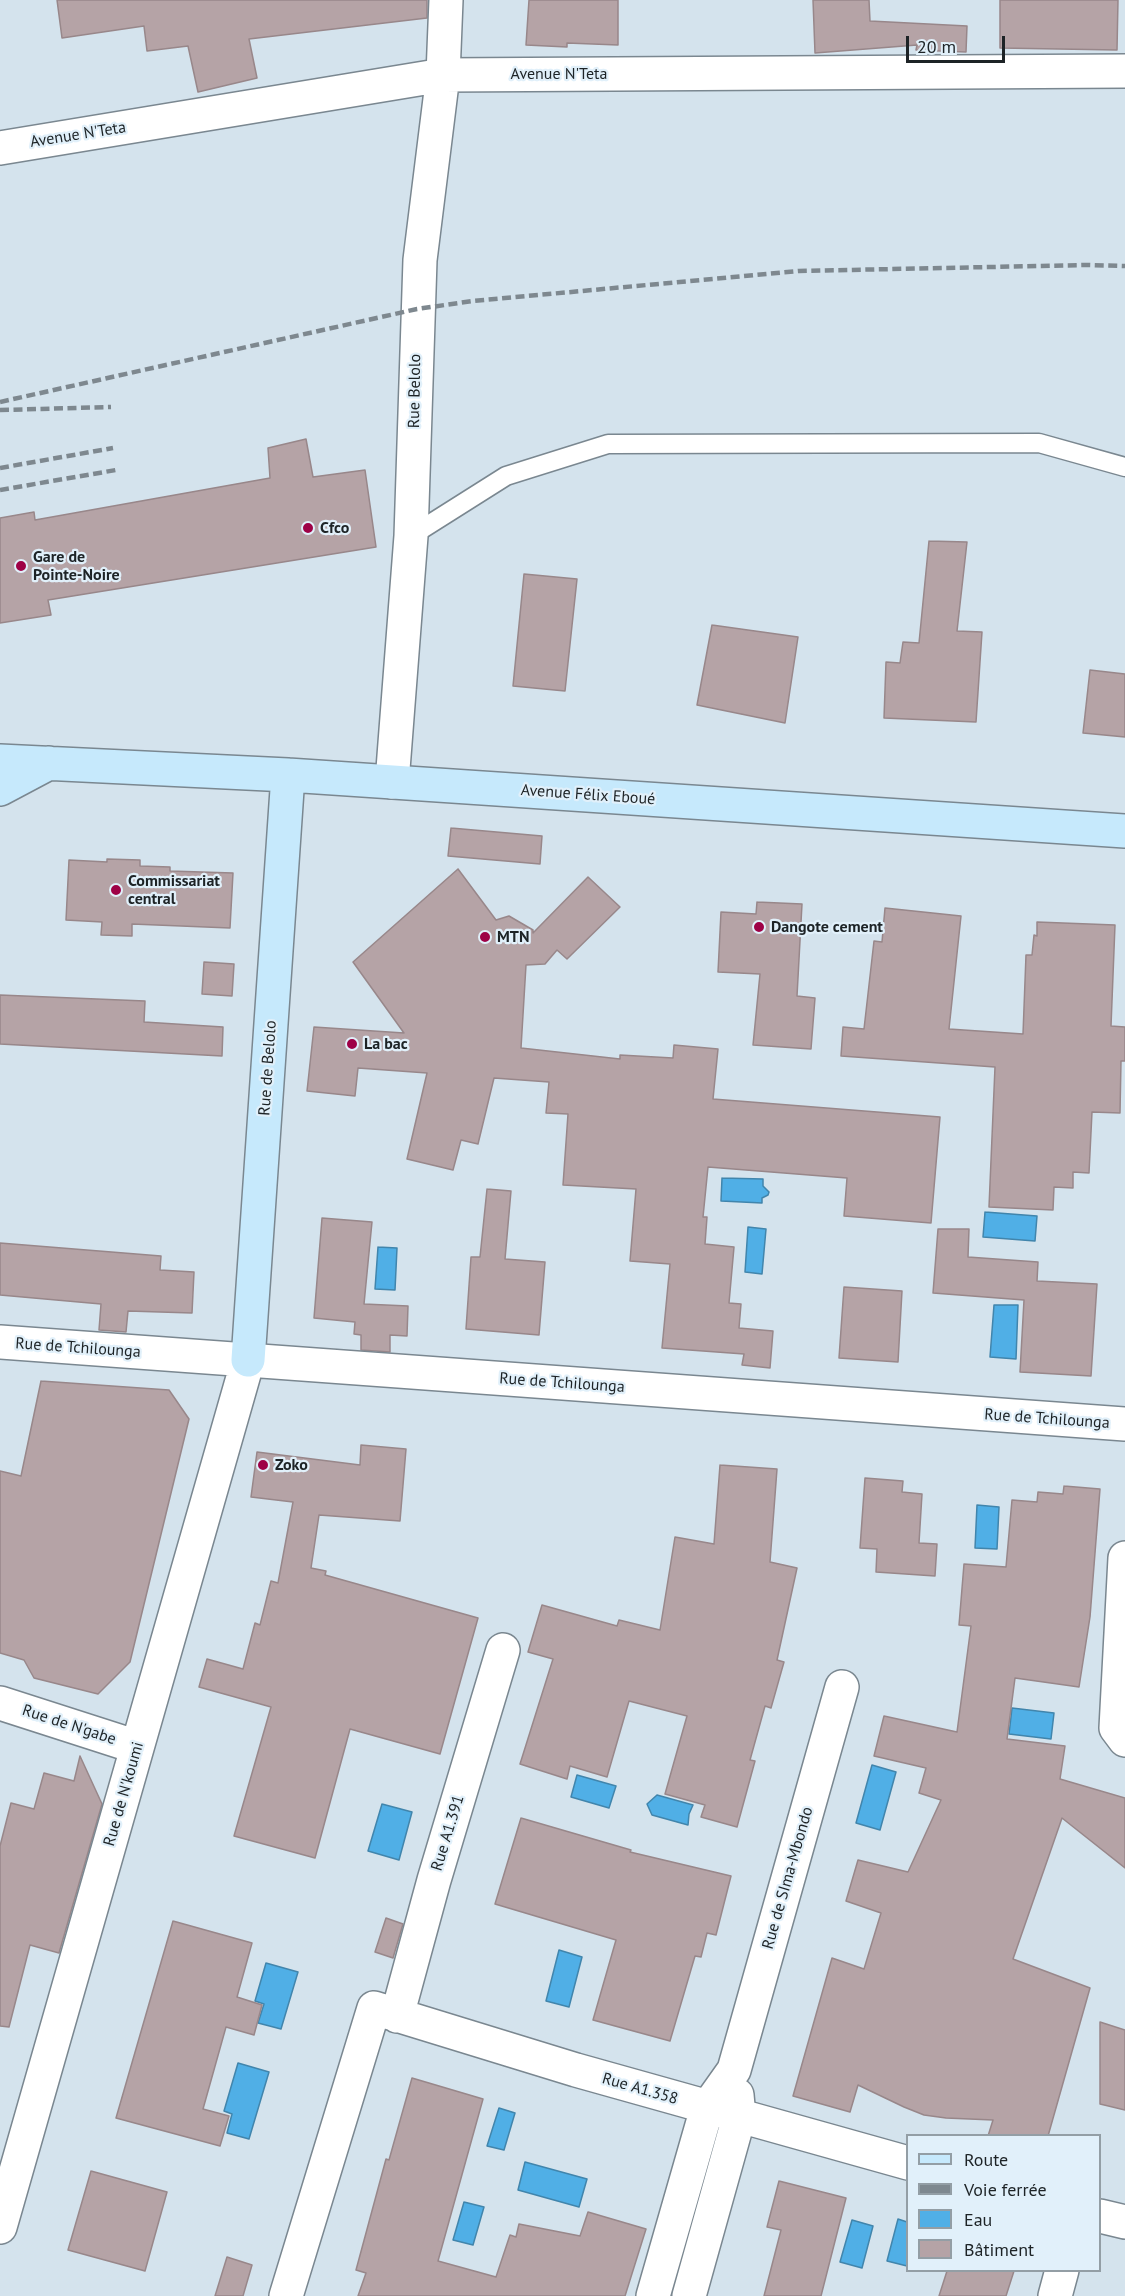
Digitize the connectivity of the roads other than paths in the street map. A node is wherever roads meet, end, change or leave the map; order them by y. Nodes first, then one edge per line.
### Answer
1 (446, 0) edge
2 (1125, 71) edge
3 (443, 75) junction
4 (0, 148) edge
5 (1125, 467) edge
6 (411, 536) junction
7 (0, 760) edge
8 (51, 762) junction
9 (288, 775) junction
10 (392, 782) junction
11 (0, 789) edge
12 (1125, 831) edge
13 (0, 1342) edge
14 (248, 1360) junction
15 (1125, 1424) edge
16 (1125, 1558) edge
17 (503, 1650) dead end
18 (842, 1687) dead end
19 (0, 1703) edge
20 (1125, 1740) edge
21 (137, 1747) junction
22 (386, 2012) junction
23 (734, 2070) junction
24 (707, 2108) junction
25 (739, 2117) junction
26 (906, 2162) edge
27 (1101, 2216) edge
28 (1125, 2222) edge
29 (0, 2228) edge
30 (1062, 2272) edge
31 (286, 2296) edge
32 (653, 2296) edge
33 (689, 2296) edge
34 (1055, 2296) edge

1 - 3 street, Rue Belolo
2 - 3 street, Avenue N'Teta
3 - 4 street, Avenue N'Teta
3 - 6 street, Rue Belolo
5 - 6 lane
6 - 10 street, Rue Belolo
7 - 8 street, Avenue Félix Eboué
8 - 9 street, Avenue Félix Eboué
8 - 11 street
9 - 10 street, Avenue Félix Eboué
9 - 14 street, Rue de Belolo
10 - 12 street, Avenue Félix Eboué
13 - 14 street, Rue de Tchilounga
14 - 15 street, Rue de Tchilounga
14 - 21 street, Rue de N'koumi
16 - 20 street
17 - 22 street, Rue A1.391
18 - 23 street, Rue de SIma-Mbondo
19 - 21 street, Rue de N'gabe
21 - 29 street, Rue de N'koumi
22 - 24 street, Rue A1.358
22 - 31 street, Rue A1.391
23 - 24 street, Rue de SIma-Mbondo
23 - 25 street, Rue de SIma-Mbondo
24 - 25 street, Rue A1.358
24 - 32 street, Rue de SIma-Mbondo
25 - 26 street, Rue A1.358
25 - 33 street, Rue de SIma-Mbondo
27 - 28 street
30 - 34 street

